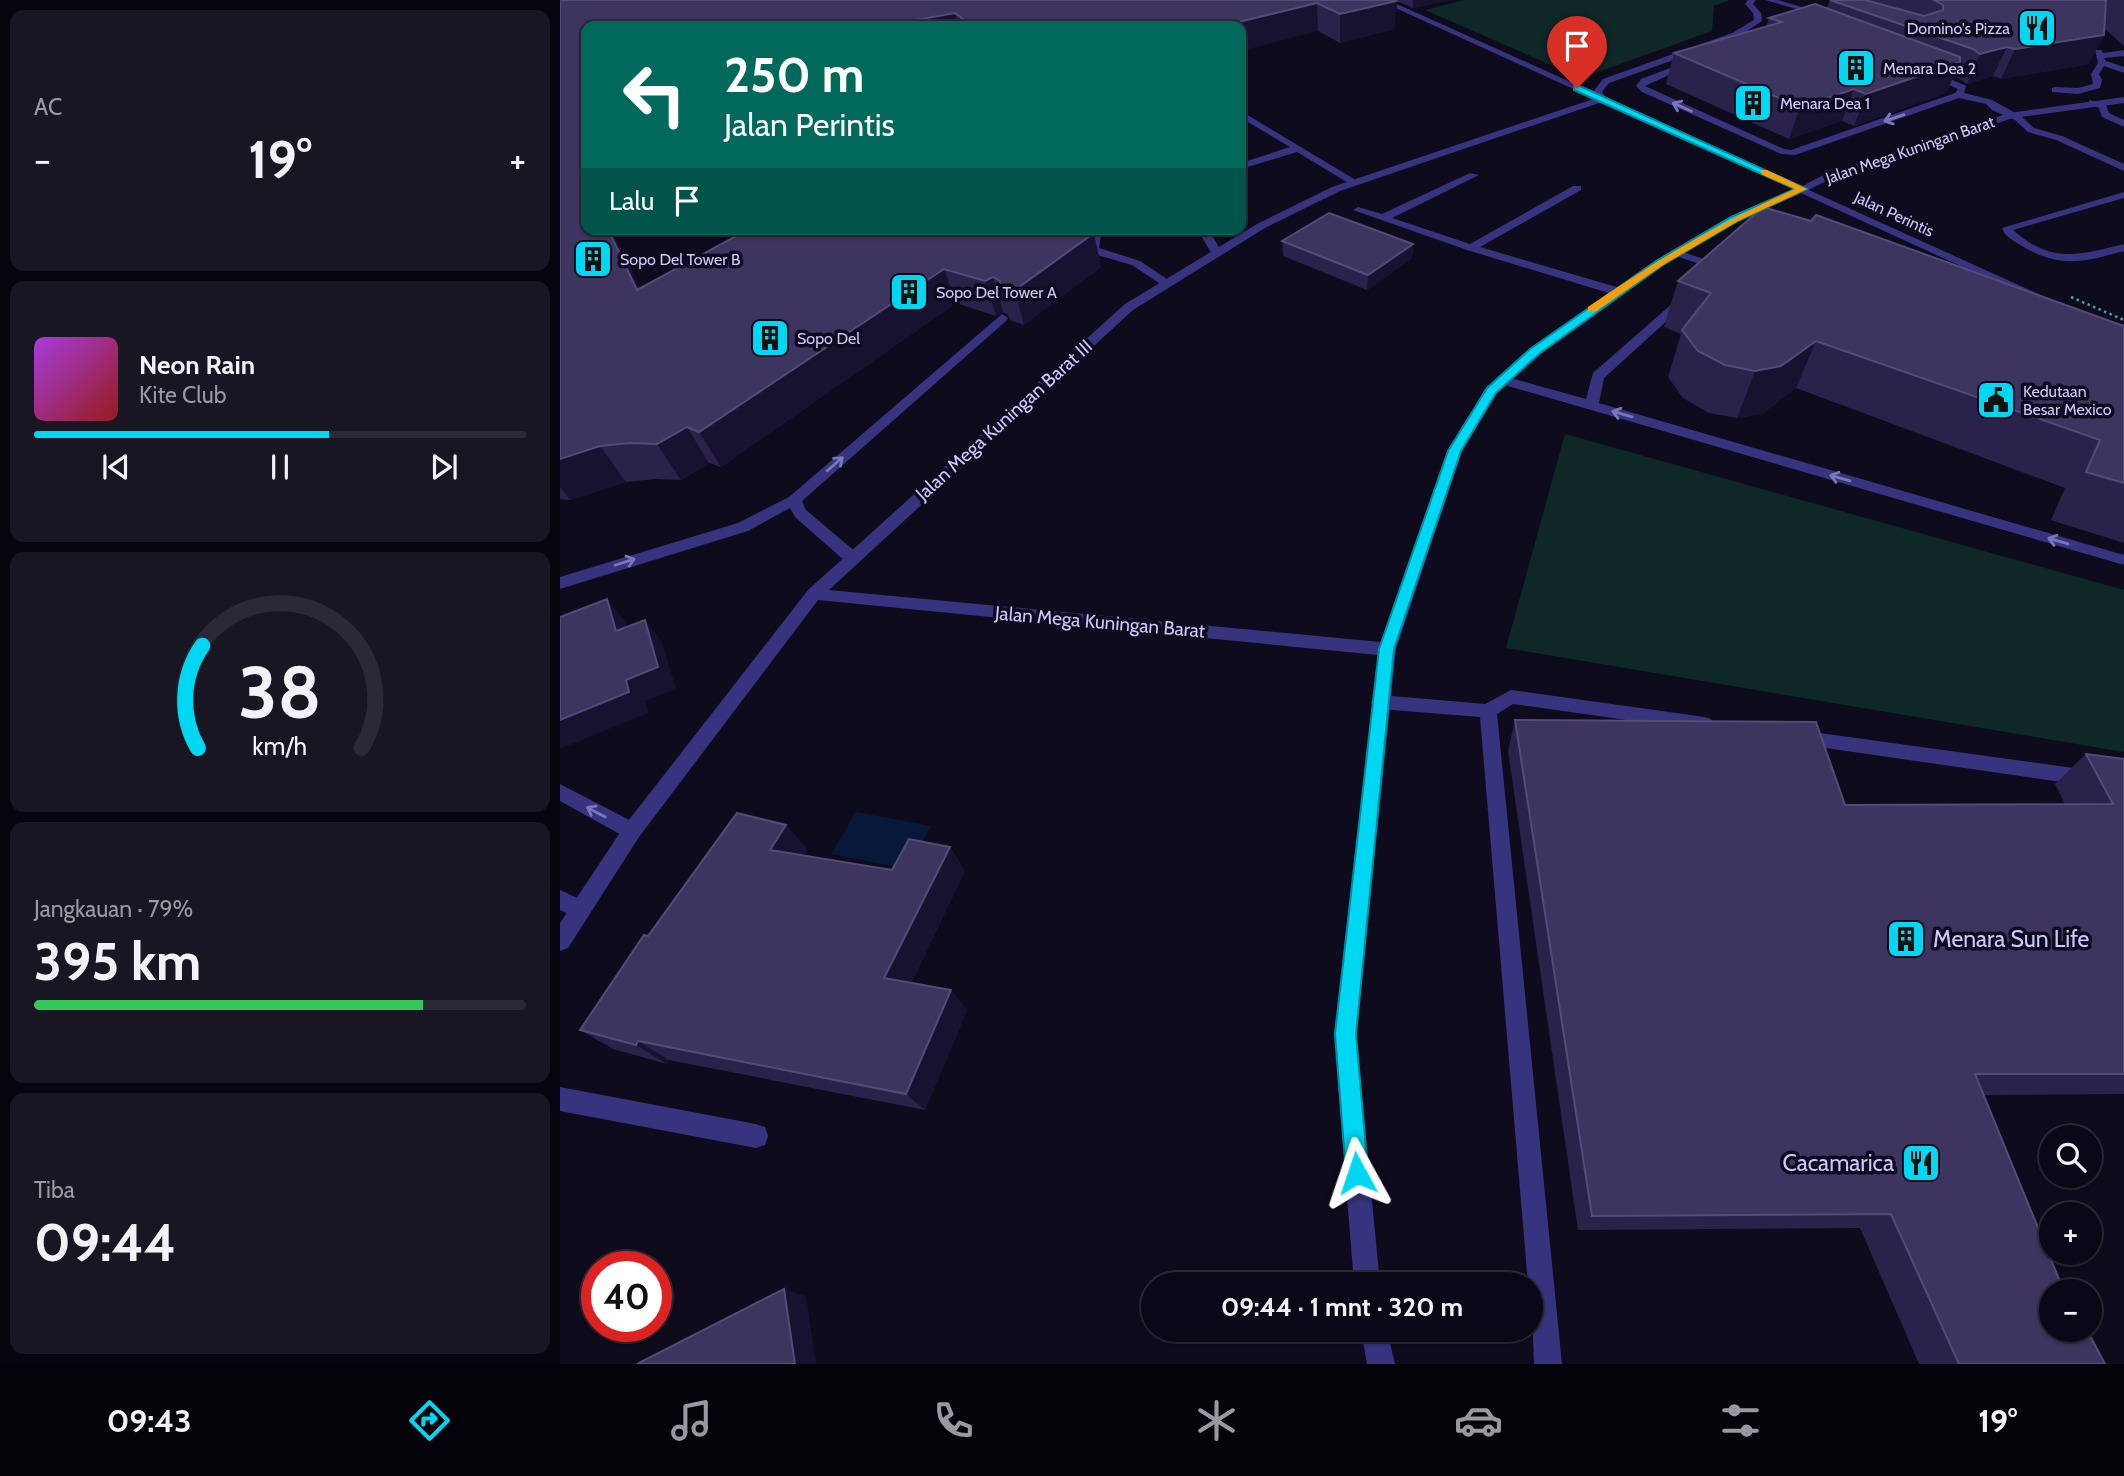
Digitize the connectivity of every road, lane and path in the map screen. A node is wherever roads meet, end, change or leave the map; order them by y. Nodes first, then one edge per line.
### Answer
1 (1382, 0) edge
2 (1752, 0) edge
3 (1769, 0) edge
4 (1832, 17) edge
5 (2124, 53) edge
6 (2099, 56) junction
7 (1672, 57) junction
8 (1703, 59) edge
9 (1690, 64) junction
10 (1918, 69) edge
11 (2124, 70) edge
12 (2055, 90) edge
13 (1958, 95) junction
14 (1602, 99) junction
15 (2124, 100) edge
16 (2092, 102) junction
17 (2103, 107) junction
18 (2124, 114) edge
19 (2011, 115) junction
20 (1246, 117) edge
21 (2124, 124) edge
22 (1298, 148) junction
23 (1246, 164) edge
24 (2124, 168) edge
25 (1474, 175) dead end
26 (1354, 183) junction
27 (1577, 188) dead end
28 (1802, 189) junction
29 (2124, 195) edge
30 (1359, 210) dead end
31 (1383, 218) junction
32 (1096, 235) edge
33 (1206, 235) edge
34 (2124, 247) edge
35 (1471, 248) junction
36 (1093, 250) junction
37 (1216, 252) junction
38 (1677, 253) junction
39 (1078, 260) edge
40 (1166, 283) junction
41 (1616, 291) junction
42 (2061, 292) dead end
43 (2053, 303) edge
44 (1002, 318) edge
45 (2124, 320) edge
46 (1503, 380) junction
47 (1592, 405) junction
48 (794, 500) junction
49 (852, 558) junction
50 (2124, 561) edge
51 (560, 583) edge
52 (814, 594) junction
53 (1387, 649) junction
54 (1380, 702) junction
55 (1488, 711) junction
56 (1729, 728) edge
57 (1784, 735) edge
58 (2124, 783) edge
59 (560, 792) edge
60 (632, 831) junction
61 (569, 904) edge
62 (560, 941) edge
63 (560, 1099) edge
64 (756, 1136) dead end
65 (1366, 1272) edge
66 (1376, 1342) edge
67 (1542, 1363) edge
68 (1381, 1364) edge

1 - 14 street, Jalan Perintis
2 - 7 street
3 - 4 street
5 - 6 street
6 - 11 street
6 - 12 street
7 - 9 street
7 - 14 street
8 - 9 street
13 -> 9 street
10 - 13 street
13 - 19 street
14 - 26 street, Jalan Mega Kuningan Barat III
14 - 28 street, Jalan Perintis
15 - 16 street, Jalan Mega Kuningan Barat
16 - 17 street
16 - 19 street, Jalan Mega Kuningan Barat
17 - 18 street
17 - 21 street
19 - 24 street
19 - 28 street, Jalan Mega Kuningan Barat
20 - 22 street
22 - 23 street
22 - 26 street
25 - 31 street
26 - 37 street, Jalan Mega Kuningan Barat III
27 - 35 street
28 - 38 street, Jalan Mega Kuningan Barat
28 - 43 street, Jalan Perintis
29 - 34 street
30 - 31 street
31 - 35 street
32 - 36 street
33 - 37 street
35 - 41 street
36 - 39 street
36 - 40 street
37 - 40 street, Jalan Mega Kuningan Barat III
38 - 41 street, Jalan Mega Kuningan Barat
38 - 47 street
40 - 49 street, Jalan Mega Kuningan Barat III
41 - 46 street, Jalan Mega Kuningan Barat
42 - 45 path
48 -> 44 street
46 - 47 street
46 - 53 street, Jalan Mega Kuningan Barat
50 -> 47 street
48 - 49 street
51 -> 48 street
49 - 52 street, Jalan Mega Kuningan Barat III
52 - 53 street, Jalan Mega Kuningan Barat
52 - 60 street, Jalan Mega Kuningan Barat III
53 - 54 street, Jalan Mega Kuningan Barat
54 - 55 street
54 - 65 street, Jalan Mega Kuningan Barat
55 - 56 street
55 - 67 street
57 - 58 street
60 -> 59 street
60 - 61 street, Jalan Mega Kuningan Barat III
61 - 62 street, Jalan Mega Kuningan Barat III
63 - 64 street
66 - 68 street

